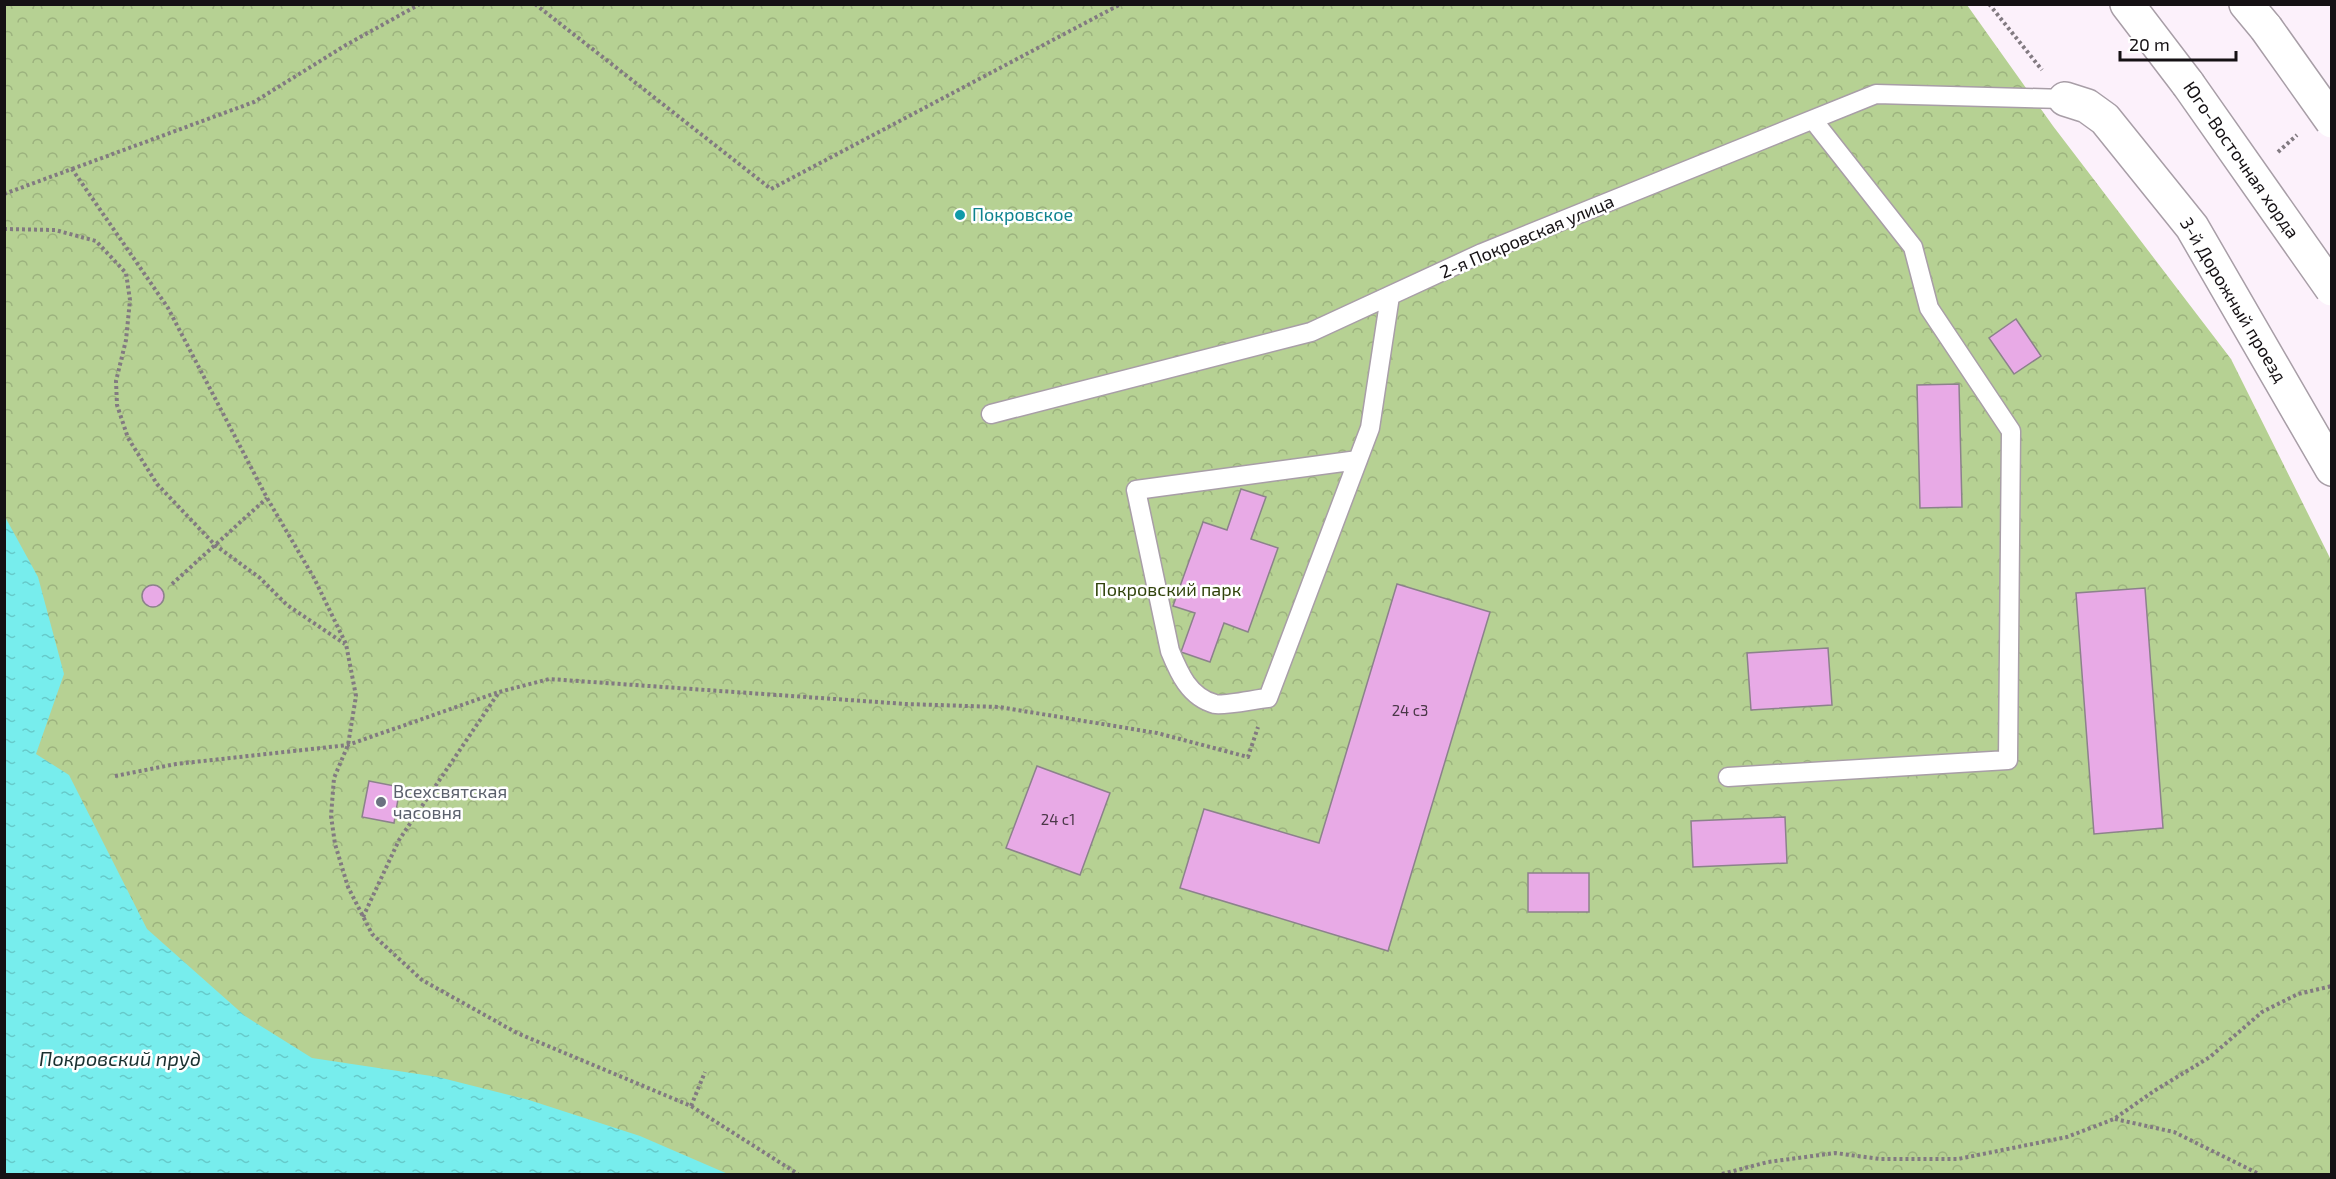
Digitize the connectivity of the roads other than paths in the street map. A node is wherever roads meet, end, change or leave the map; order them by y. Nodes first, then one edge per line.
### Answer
1 (2127, 4) edge
2 (2256, 16) edge
3 (2065, 99) joint
4 (1813, 120) junction
5 (2331, 122) edge
6 (2331, 289) edge
7 (1390, 296) junction
8 (991, 414) dead end
9 (2327, 450) edge
10 (1358, 460) junction
11 (1728, 777) dead end

1 - 6 main road, Юго-Восточная хорда, bridge
2 - 5 main road, bridge
3 - 4 lane, 2-я Покровская улица
3 - 9 main road, 3-й Дорожный проезд
4 - 7 lane, 2-я Покровская улица
4 - 11 lane
7 - 8 lane, 2-я Покровская улица
7 - 10 lane
10 - 10 lane

